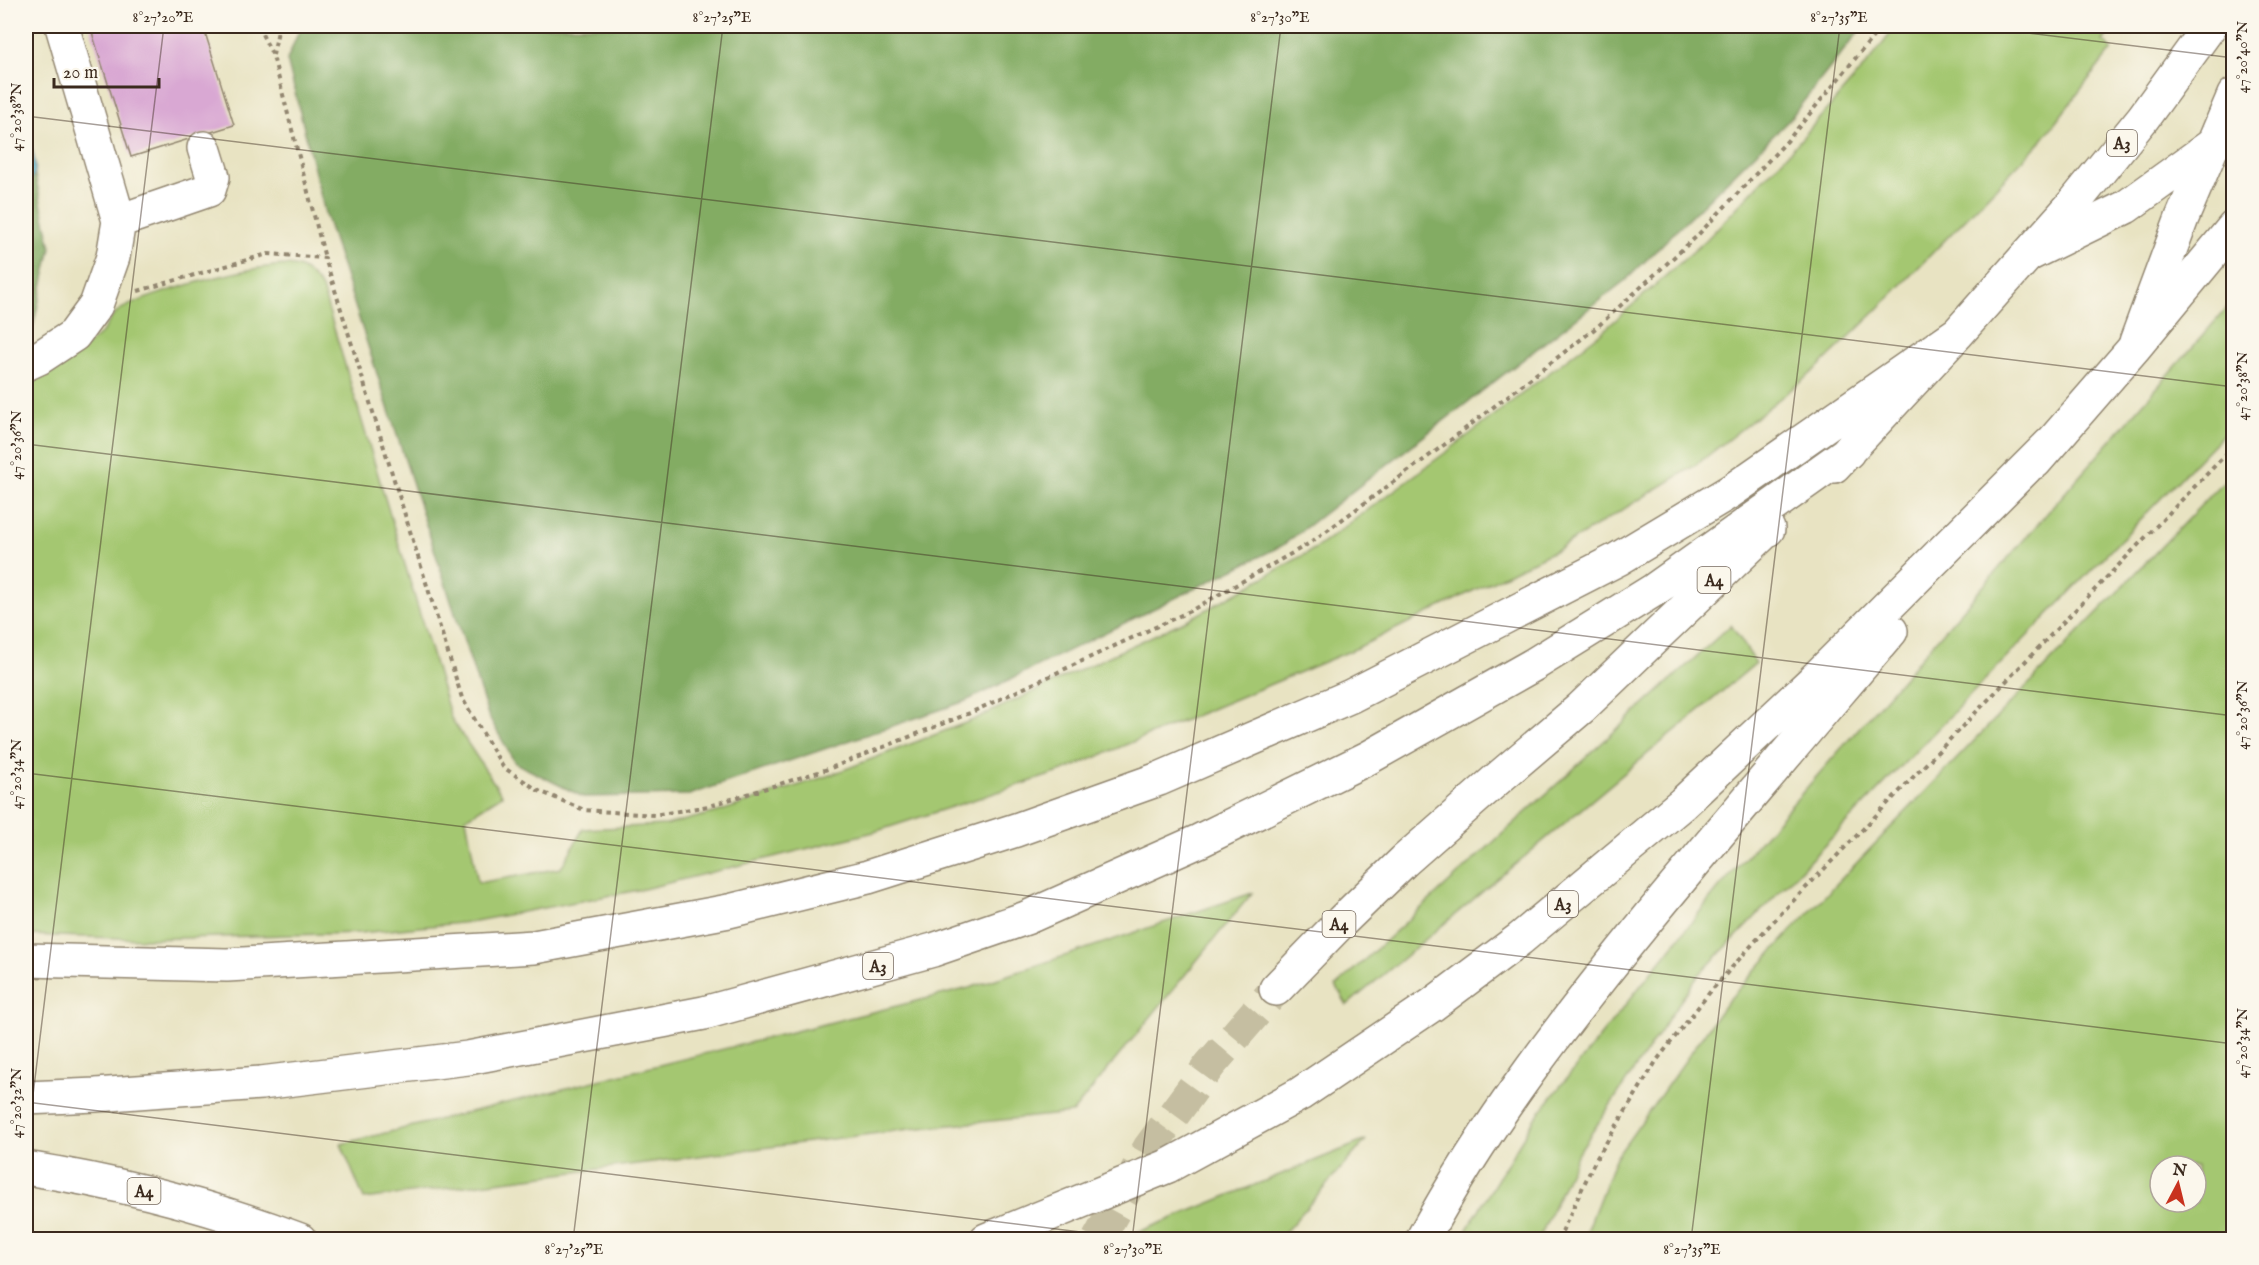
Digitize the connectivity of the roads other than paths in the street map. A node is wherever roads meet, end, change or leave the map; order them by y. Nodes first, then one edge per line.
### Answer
1 (62, 26) edge
2 (2210, 26) edge
3 (2234, 95) edge
4 (2224, 136) edge
5 (204, 148) dead end
6 (119, 221) junction
7 (2234, 227) edge
8 (2028, 255) junction
9 (1958, 333) junction
10 (2134, 348) junction
11 (26, 364) edge
12 (2050, 444) junction
13 (1848, 452) junction
14 (26, 960) edge
15 (1276, 989) tunnel mouth
16 (26, 1098) edge
17 (26, 1168) edge
18 (300, 1239) edge
19 (986, 1239) edge
20 (1422, 1239) edge

1 - 6 main road
2 - 8 main road, A3
3 - 4 main road
4 - 8 main road
4 - 10 main road
5 - 6 main road
6 - 11 main road
7 - 10 main road, A3
8 - 9 main road, A3
9 - 13 main road, A3
9 - 14 main road, A3
10 - 12 main road, A3
12 - 19 main road, A3
12 - 20 main road, A3
13 - 15 main road, A4
13 - 16 main road, A3
17 - 18 main road, A4

